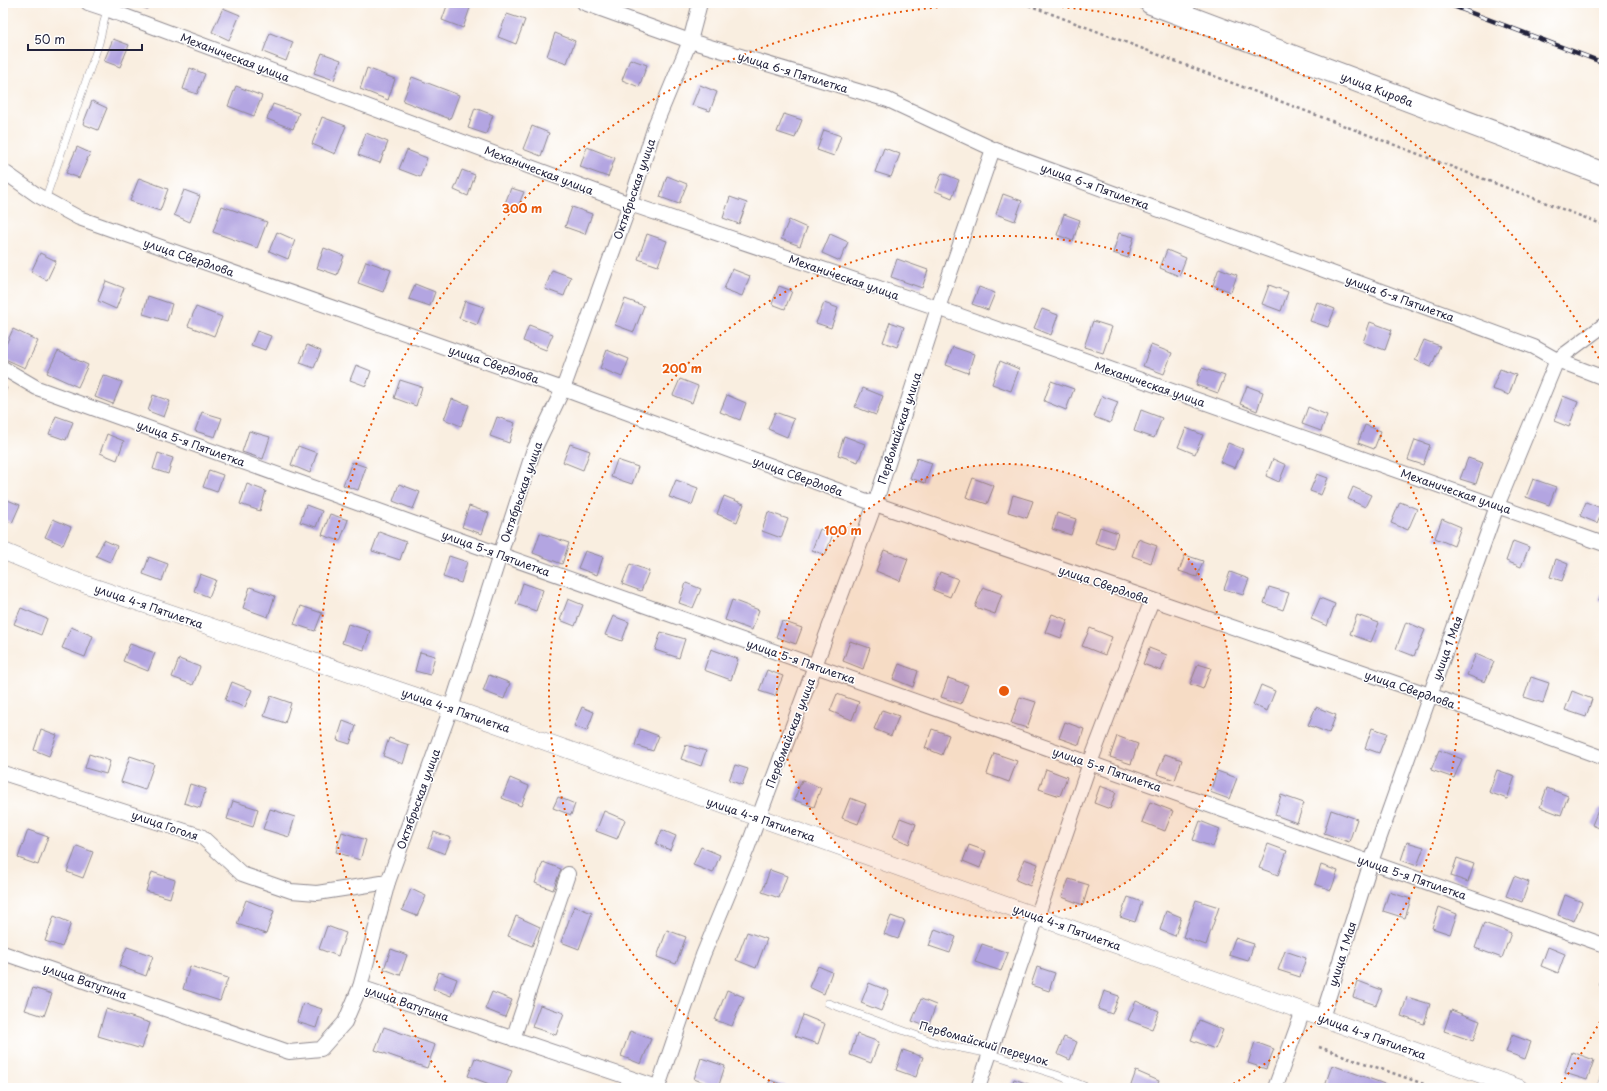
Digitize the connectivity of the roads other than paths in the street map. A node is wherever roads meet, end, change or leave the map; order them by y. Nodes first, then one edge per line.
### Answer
1 (88, 3) edge
2 (584, 3) edge
3 (700, 3) edge
4 (1151, 3) edge
5 (107, 6) edge
6 (690, 41) junction
7 (993, 149) junction
8 (3, 171) edge
9 (1604, 174) edge
10 (45, 200) junction
11 (630, 204) junction
12 (938, 308) junction
13 (1604, 325) edge
14 (1557, 360) junction
15 (3, 368) edge
16 (1604, 378) edge
17 (563, 389) junction
18 (875, 504) junction
19 (1497, 506) junction
20 (1604, 544) edge
21 (3, 551) edge
22 (499, 554) junction
23 (1152, 600) junction
24 (815, 666) junction
25 (1430, 695) junction
26 (451, 708) junction
27 (1604, 758) edge
28 (1090, 763) junction
29 (3, 773) edge
30 (758, 818) junction
31 (1371, 862) junction
32 (568, 874) dead end
33 (388, 882) junction
34 (1038, 916) junction
35 (1604, 945) edge
36 (3, 953) edge
37 (360, 987) junction
38 (828, 1003) dead end
39 (1303, 1011) junction
40 (1322, 1018) junction
41 (513, 1039) junction
42 (991, 1054) junction
43 (1604, 1077) edge
44 (659, 1088) edge
45 (978, 1088) edge
46 (1089, 1088) edge
47 (1275, 1088) edge
48 (1517, 1088) edge
49 (1600, 1088) edge

1 - 5 street, Механическая улица
2 - 6 street, улица 6-я Пятилетка
3 - 6 street, Октябрьская улица
4 - 9 main road, улица Кирова
5 - 10 lane
5 - 11 street, Механическая улица
6 - 7 street, улица 6-я Пятилетка
6 - 11 street, Октябрьская улица
7 - 12 street, Первомайская улица
7 - 14 street, улица 6-я Пятилетка
8 - 10 street, улица Свердлова
10 - 17 street, улица Свердлова
11 - 12 street, Механическая улица
11 - 17 street, Октябрьская улица
12 - 18 street, Первомайская улица
12 - 19 street, Механическая улица
13 - 14 street
14 - 16 street, улица 6-я Пятилетка
14 - 19 street, улица 1 Мая
15 - 22 street, улица 5-я Пятилетка
17 - 18 street, улица Свердлова
17 - 22 street, Октябрьская улица
18 - 23 street, улица Свердлова
18 - 24 street, Первомайская улица
19 - 20 street, Механическая улица
19 - 25 street, улица 1 Мая
21 - 26 street, улица 4-я Пятилетка
22 - 24 street, улица 5-я Пятилетка
22 - 26 street, Октябрьская улица
23 - 25 street, улица Свердлова
23 - 28 street
24 - 28 street, улица 5-я Пятилетка
24 - 30 street, Первомайская улица
25 - 27 street, улица Свердлова
25 - 31 street, улица 1 Мая
26 - 30 street, улица 4-я Пятилетка
26 - 33 street, Октябрьская улица
28 - 31 street, улица 5-я Пятилетка
28 - 34 street
29 - 33 street, улица Гоголя
30 - 34 street, улица 4-я Пятилетка
30 - 44 street, Первомайская улица
31 - 35 street, улица 5-я Пятилетка
31 - 40 street, улица 1 Мая
32 - 41 street
33 - 37 street, Октябрьская улица
34 - 39 street, улица 4-я Пятилетка
34 - 42 street
36 - 37 street, улица Ватутина
37 - 41 street, улица Ватутина
38 - 42 lane, Первомайский переулок
39 - 40 street, улица 4-я Пятилетка
39 - 47 street
40 - 48 street, улица 4-я Пятилетка
41 - 44 street, улица Ватутина
42 - 45 street
42 - 46 lane, Первомайский переулок
43 - 49 lane

